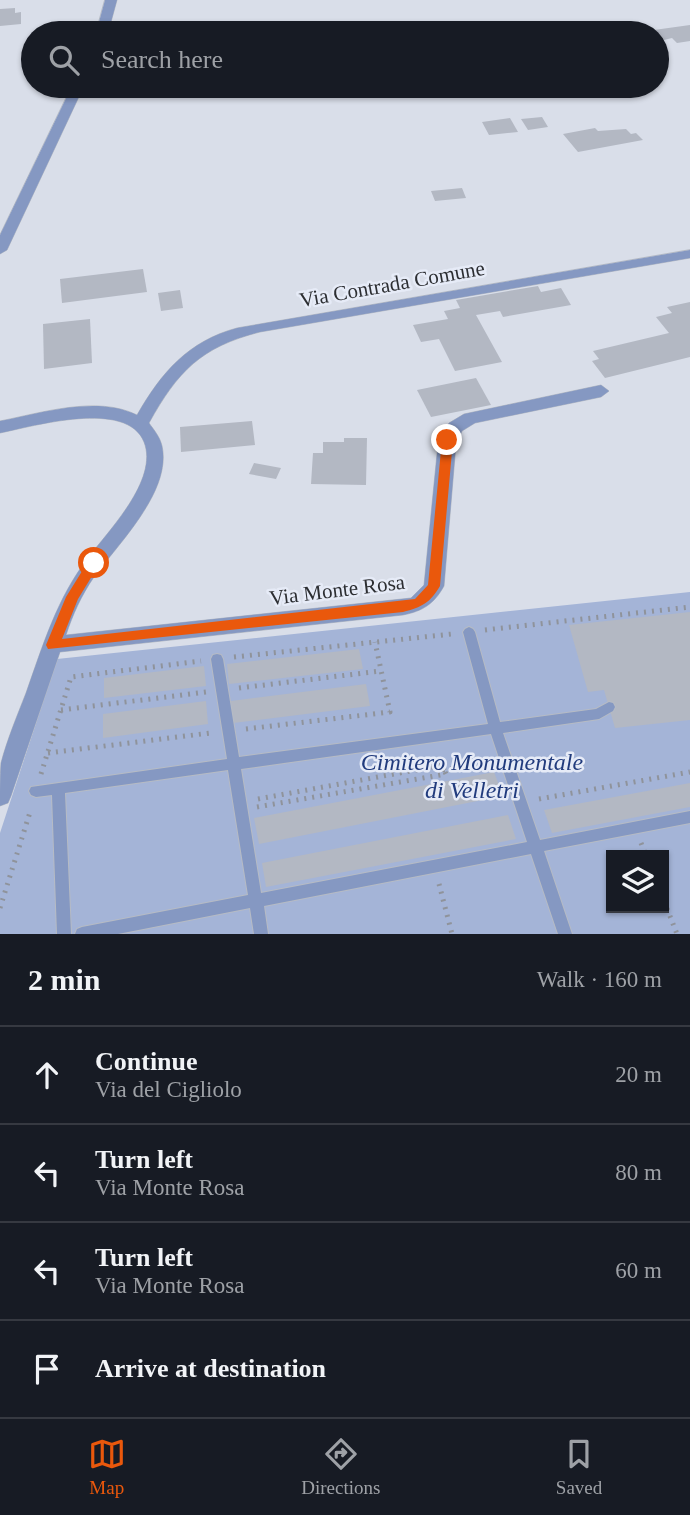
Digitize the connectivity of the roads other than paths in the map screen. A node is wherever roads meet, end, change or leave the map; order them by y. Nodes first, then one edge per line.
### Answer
1 (111, 0) edge
2 (105, 21) edge
3 (72, 98) edge
4 (0, 250) edge
5 (690, 254) edge
6 (601, 391) dead end
7 (140, 424) junction
8 (0, 427) edge
9 (469, 632) road end
10 (53, 645) junction
11 (217, 659) road end
12 (609, 707) dead end
13 (495, 728) junction
14 (234, 765) junction
15 (58, 790) junction
16 (36, 791) road end
17 (0, 796) edge
18 (690, 817) edge
19 (535, 846) junction
20 (255, 901) junction
21 (64, 934) edge
22 (82, 934) edge
23 (261, 934) edge
24 (565, 934) edge

1 - 2 street
3 - 4 street
5 - 7 street, Via Contrada Comune
6 - 10 street, Via Monte Rosa
7 - 8 street
7 - 10 street
9 - 13 lane
10 - 17 street
11 - 14 lane
12 - 13 lane
13 - 14 lane
13 - 19 lane
14 - 15 lane
14 - 20 lane
15 - 16 lane
15 - 21 lane
18 - 19 lane
19 - 20 lane
19 - 24 lane
20 - 22 lane
20 - 23 lane

